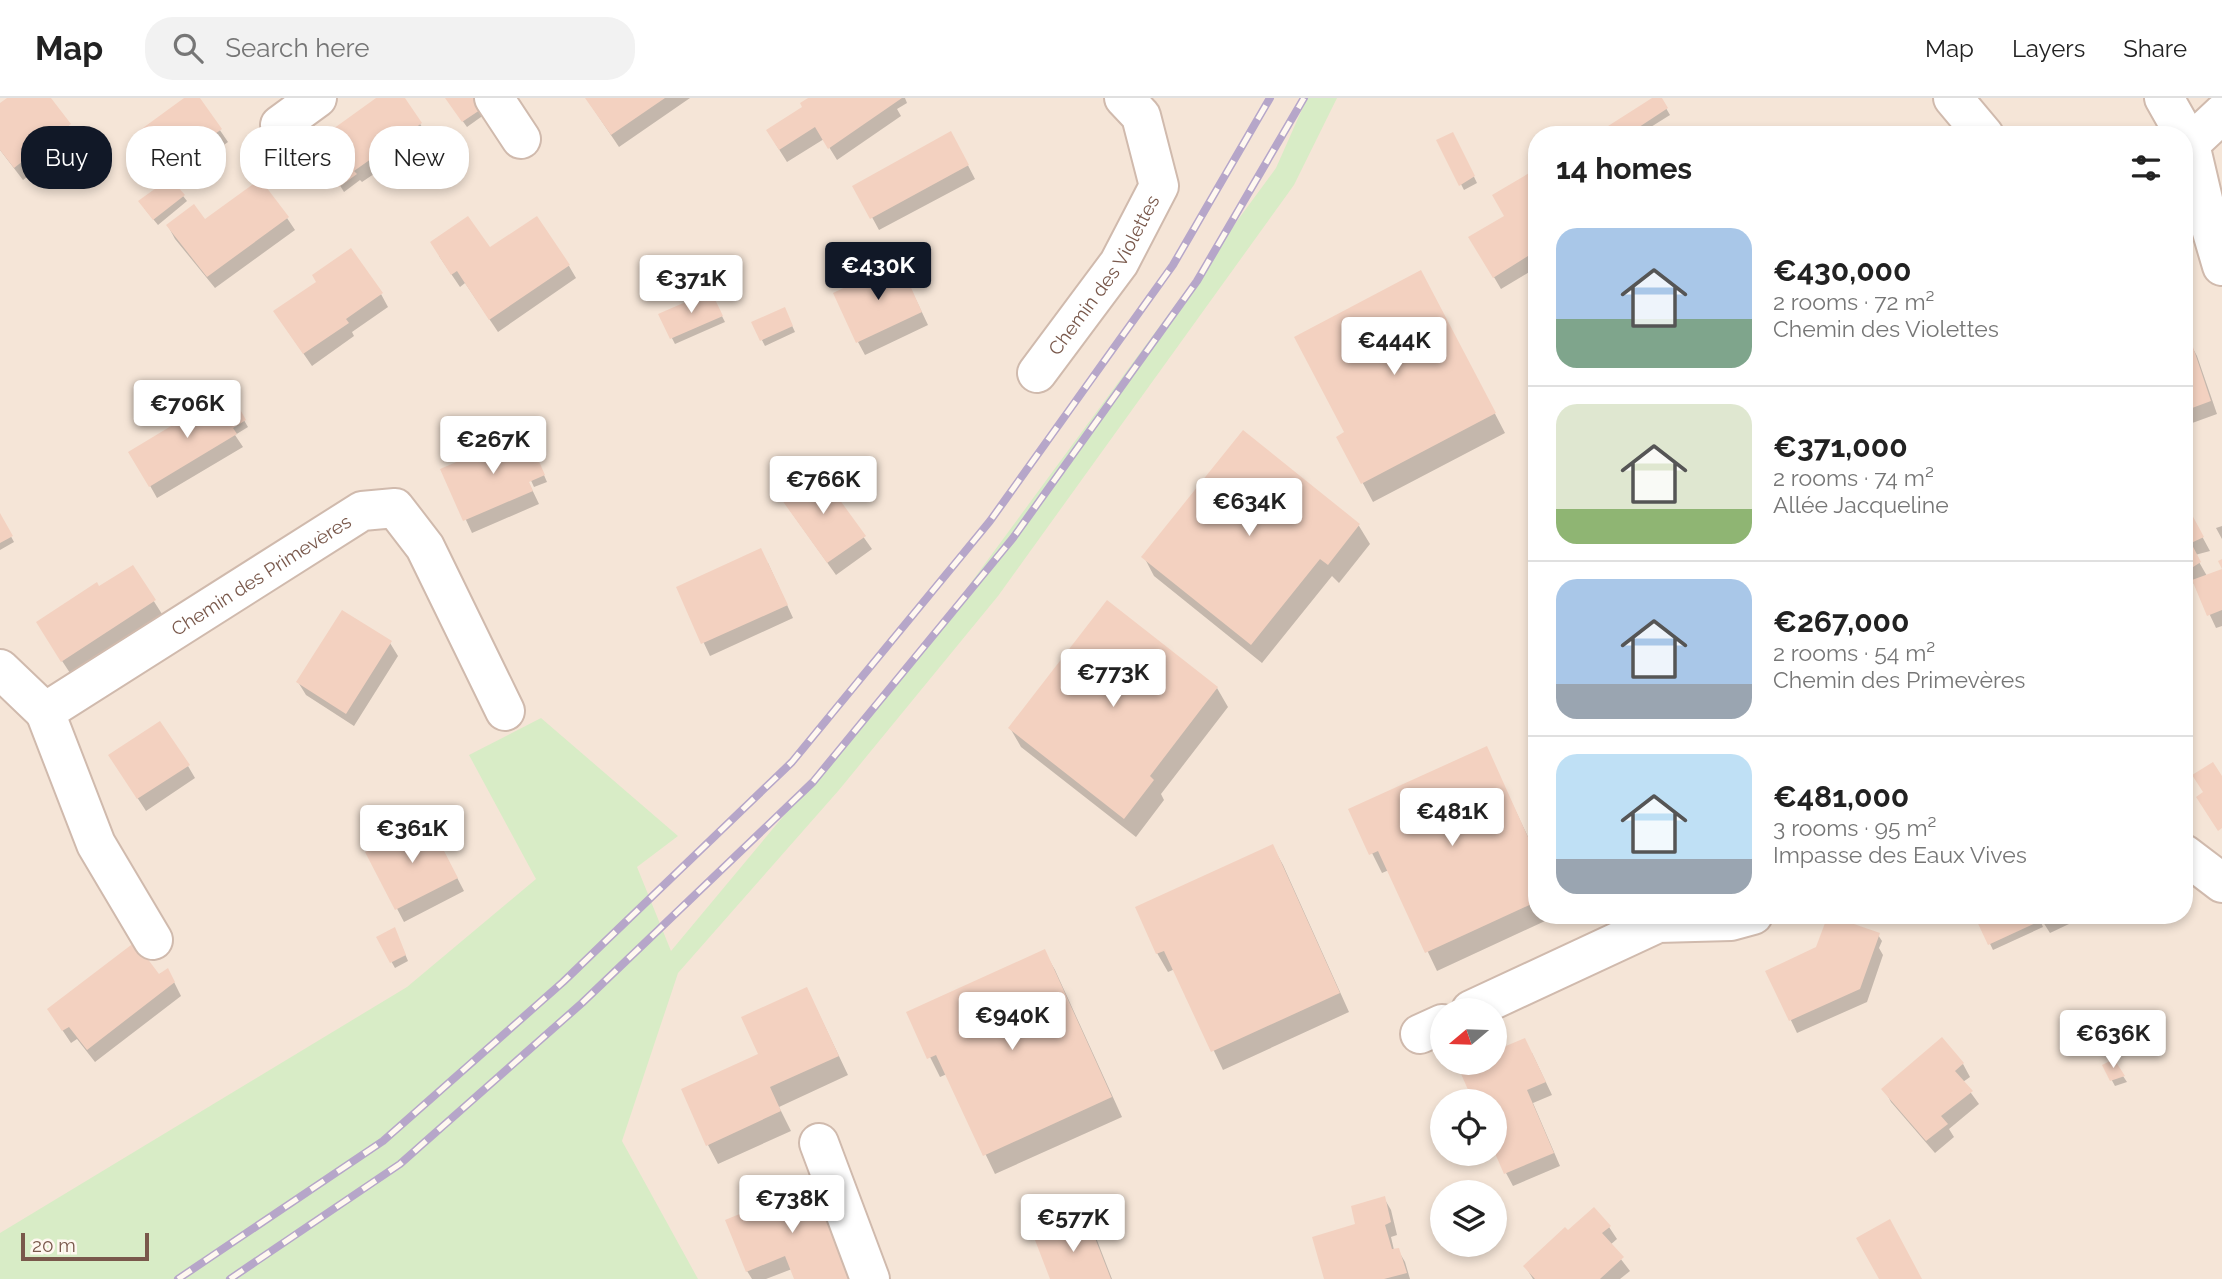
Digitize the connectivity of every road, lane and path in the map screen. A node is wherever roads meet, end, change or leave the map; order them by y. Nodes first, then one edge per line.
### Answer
1 (317, 98) edge
2 (494, 98) edge
3 (1124, 98) edge
4 (1953, 98) edge
5 (2164, 98) edge
6 (2222, 114) edge
7 (280, 125) dead end
8 (1976, 126) edge
9 (2178, 126) edge
10 (521, 139) dead end
11 (2193, 139) edge
12 (2193, 165) edge
13 (2222, 266) edge
14 (1037, 373) dead end
15 (0, 669) edge
16 (505, 711) dead end
17 (45, 712) junction
18 (2193, 861) edge
19 (2222, 883) edge
20 (1654, 924) edge
21 (153, 940) dead end
22 (1496, 998) edge
23 (819, 1143) dead end
24 (870, 1279) edge

1 - 7 street
2 - 10 street
3 - 14 street, Chemin des Violettes
4 - 8 street
5 - 9 street
6 - 11 street
12 - 13 street
15 - 17 street
16 - 17 street, Chemin des Primevères
17 - 21 street
18 - 19 street
20 - 22 street
23 - 24 street

